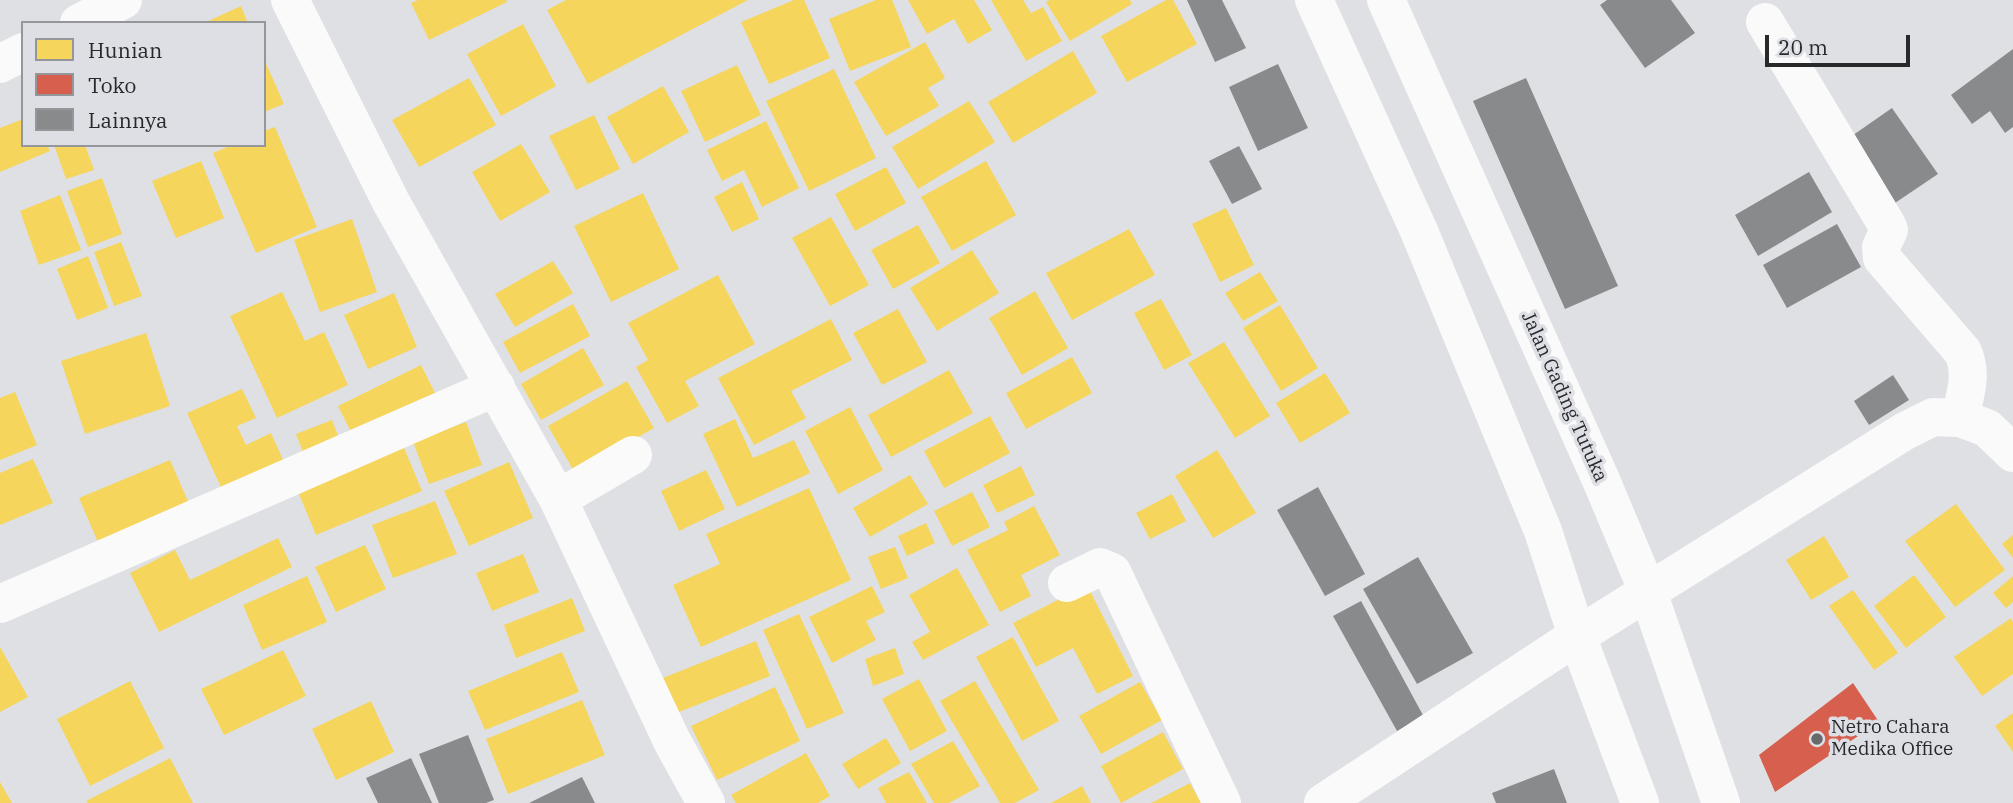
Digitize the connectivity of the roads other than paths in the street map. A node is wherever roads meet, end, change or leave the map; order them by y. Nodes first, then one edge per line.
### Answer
1 (123, 0) edge
2 (290, 0) edge
3 (1314, 0) edge
4 (1385, 0) edge
5 (83, 21) edge
6 (1765, 22) dead end
7 (21, 53) edge
8 (0, 64) edge
9 (496, 387) junction
10 (1960, 418) junction
11 (2013, 453) edge
12 (633, 455) dead end
13 (558, 499) junction
14 (1067, 583) dead end
15 (1648, 592) junction
16 (0, 604) edge
17 (1577, 636) junction
18 (706, 803) edge
19 (1222, 803) edge
20 (1323, 803) edge
21 (1640, 803) edge
22 (1721, 803) edge

1 - 5 street
2 - 9 street
3 - 17 street
4 - 15 street, Jalan Gading Tutuka
6 - 10 street
7 - 8 street
9 - 13 street
9 - 16 street
10 - 11 street
10 - 15 street
12 - 13 street
13 - 18 street
14 - 19 street
15 - 17 street
15 - 22 street, Jalan Gading Tutuka
17 - 20 street
17 - 21 street

